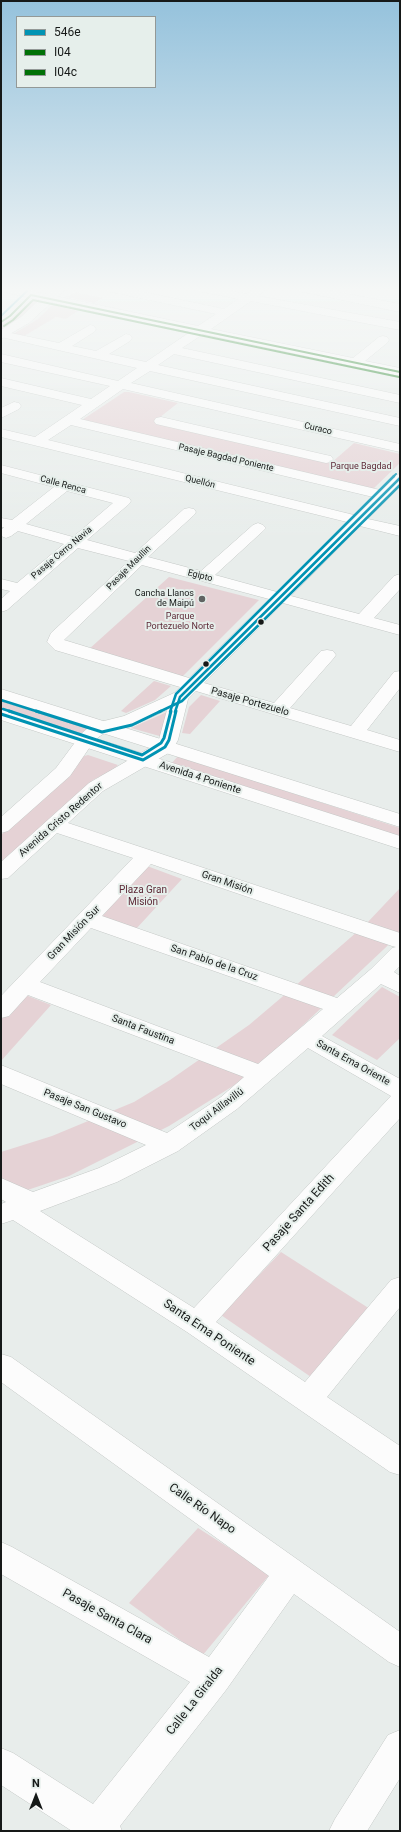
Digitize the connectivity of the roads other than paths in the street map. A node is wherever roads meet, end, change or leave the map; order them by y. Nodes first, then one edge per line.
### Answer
1 (74, 374) edge
2 (136, 374) edge
3 (186, 374) edge
4 (289, 374) edge
5 (1, 382) edge
6 (121, 385) junction
7 (400, 398) edge
8 (94, 404) junction
9 (14, 406) dead end
10 (1, 414) edge
11 (270, 418) junction
12 (69, 420) junction
13 (161, 421) dead end
14 (400, 422) edge
15 (1, 433) edge
16 (252, 433) junction
17 (38, 442) junction
18 (400, 448) edge
19 (326, 459) dead end
20 (1, 469) edge
21 (400, 478) edge
22 (65, 485) junction
23 (382, 495) junction
24 (124, 501) joint
25 (189, 512) dead end
26 (356, 521) junction
27 (7, 524) edge
28 (258, 528) dead end
29 (400, 531) edge
30 (1, 537) edge
31 (75, 542) junction
32 (139, 560) junction
33 (204, 577) junction
34 (400, 579) edge
35 (1, 584) edge
36 (20, 589) junction
37 (279, 597) junction
38 (1, 607) edge
39 (363, 620) junction
40 (400, 630) edge
41 (55, 642) joint
42 (327, 655) dead end
43 (400, 676) edge
44 (186, 691) junction
45 (1, 695) edge
46 (278, 710) junction
47 (1, 714) edge
48 (102, 727) junction
49 (354, 733) junction
50 (85, 741) junction
51 (400, 746) edge
52 (165, 747) junction
53 (143, 760) junction
54 (1, 804) edge
55 (7, 821) edge
56 (400, 821) edge
57 (54, 825) junction
58 (400, 843) edge
59 (147, 856) junction
60 (1, 873) edge
61 (88, 919) junction
62 (400, 941) edge
63 (400, 953) edge
64 (379, 974) junction
65 (25, 985) junction
66 (400, 985) edge
67 (340, 1007) junction
68 (1, 1010) edge
69 (306, 1037) junction
70 (1, 1074) edge
71 (262, 1075) junction
72 (400, 1090) edge
73 (400, 1102) edge
74 (169, 1144) junction
75 (13, 1203) edge
76 (400, 1288) edge
77 (197, 1324) junction
78 (5, 1373) edge
79 (307, 1400) junction
80 (400, 1462) edge
81 (1, 1556) edge
82 (291, 1572) junction
83 (400, 1651) edge
84 (214, 1678) junction
85 (400, 1747) edge
86 (1, 1766) edge
87 (100, 1829) edge
88 (347, 1831) edge

1 - 6 street, Curaco
2 - 6 street
3 - 14 street
4 - 7 street
5 - 8 street
6 - 8 street
6 - 11 street, Curaco
8 - 12 street
9 - 10 street
11 - 16 street
11 - 18 street, Curaco
12 - 17 street
12 - 23 street, Pasaje Bagdad Poniente
13 - 16 street
15 - 17 street, Quellón
16 - 19 street
17 - 26 street, Quellón
20 - 22 street, Calle Renca
21 - 23 street
22 - 24 street, Calle Renca
22 - 27 street
23 - 26 street
24 - 31 street, Pasaje Cerro Navia
25 - 32 street, Pasaje Maullin
26 - 29 street, Quellón
26 - 37 street
27 - 30 street
27 - 31 street, Egipto
28 - 33 street
31 - 32 street, Egipto
31 - 36 street, Pasaje Cerro Navia
32 - 33 street, Egipto
32 - 41 street, Pasaje Maullin
33 - 37 street, Egipto
34 - 39 street
35 - 36 street
36 - 38 street, Pasaje Cerro Navia
37 - 39 street, Egipto
37 - 44 street
39 - 40 street, Egipto
41 - 44 street, Pasaje Portezuelo
42 - 46 street
43 - 49 street
44 - 46 street, Pasaje Portezuelo
44 - 48 street
44 - 52 street
45 - 48 street, Avenida 4 Poniente
46 - 49 street, Pasaje Portezuelo
47 - 50 street, Avenida 4 Poniente
48 - 50 street
48 - 52 street, Avenida 4 Poniente
49 - 51 street, Pasaje Portezuelo
50 - 53 street, Avenida 4 Poniente
50 - 55 street
52 - 53 street, Avenida Cristo Redentor
52 - 56 street, Avenida 4 Poniente
53 - 57 street, Avenida Cristo Redentor
53 - 58 street, Avenida 4 Poniente
54 - 55 street
57 - 59 street, Gran Misión
57 - 60 street, Avenida Cristo Redentor
59 - 61 street, Gran Misión Sur
59 - 62 street, Gran Misión
61 - 65 street, Gran Misión Sur
61 - 67 street, San Pablo de la Cruz
63 - 64 street, Toqui Aillavillú
64 - 66 street
64 - 67 street, Toqui Aillavillú
65 - 68 street, Gran Misión Sur
65 - 71 street, Santa Faustina
67 - 69 street, Toqui Aillavillú
69 - 71 street, Toqui Aillavillú
69 - 72 street, Santa Ema Oriente
70 - 74 street, Pasaje San Gustavo
71 - 74 street, Toqui Aillavillú
73 - 77 street, Pasaje Santa Edith
74 - 75 street, Toqui Aillavillú
75 - 77 street, Santa Ema Poniente
76 - 79 street
77 - 79 street, Santa Ema Poniente
78 - 82 street, Calle Río Napo
79 - 80 street, Santa Ema Poniente
81 - 84 street, Pasaje Santa Clara
82 - 83 street, Calle Río Napo
82 - 84 street, Calle La Giralda
84 - 87 street, Calle La Giralda
85 - 88 street
86 - 87 street

